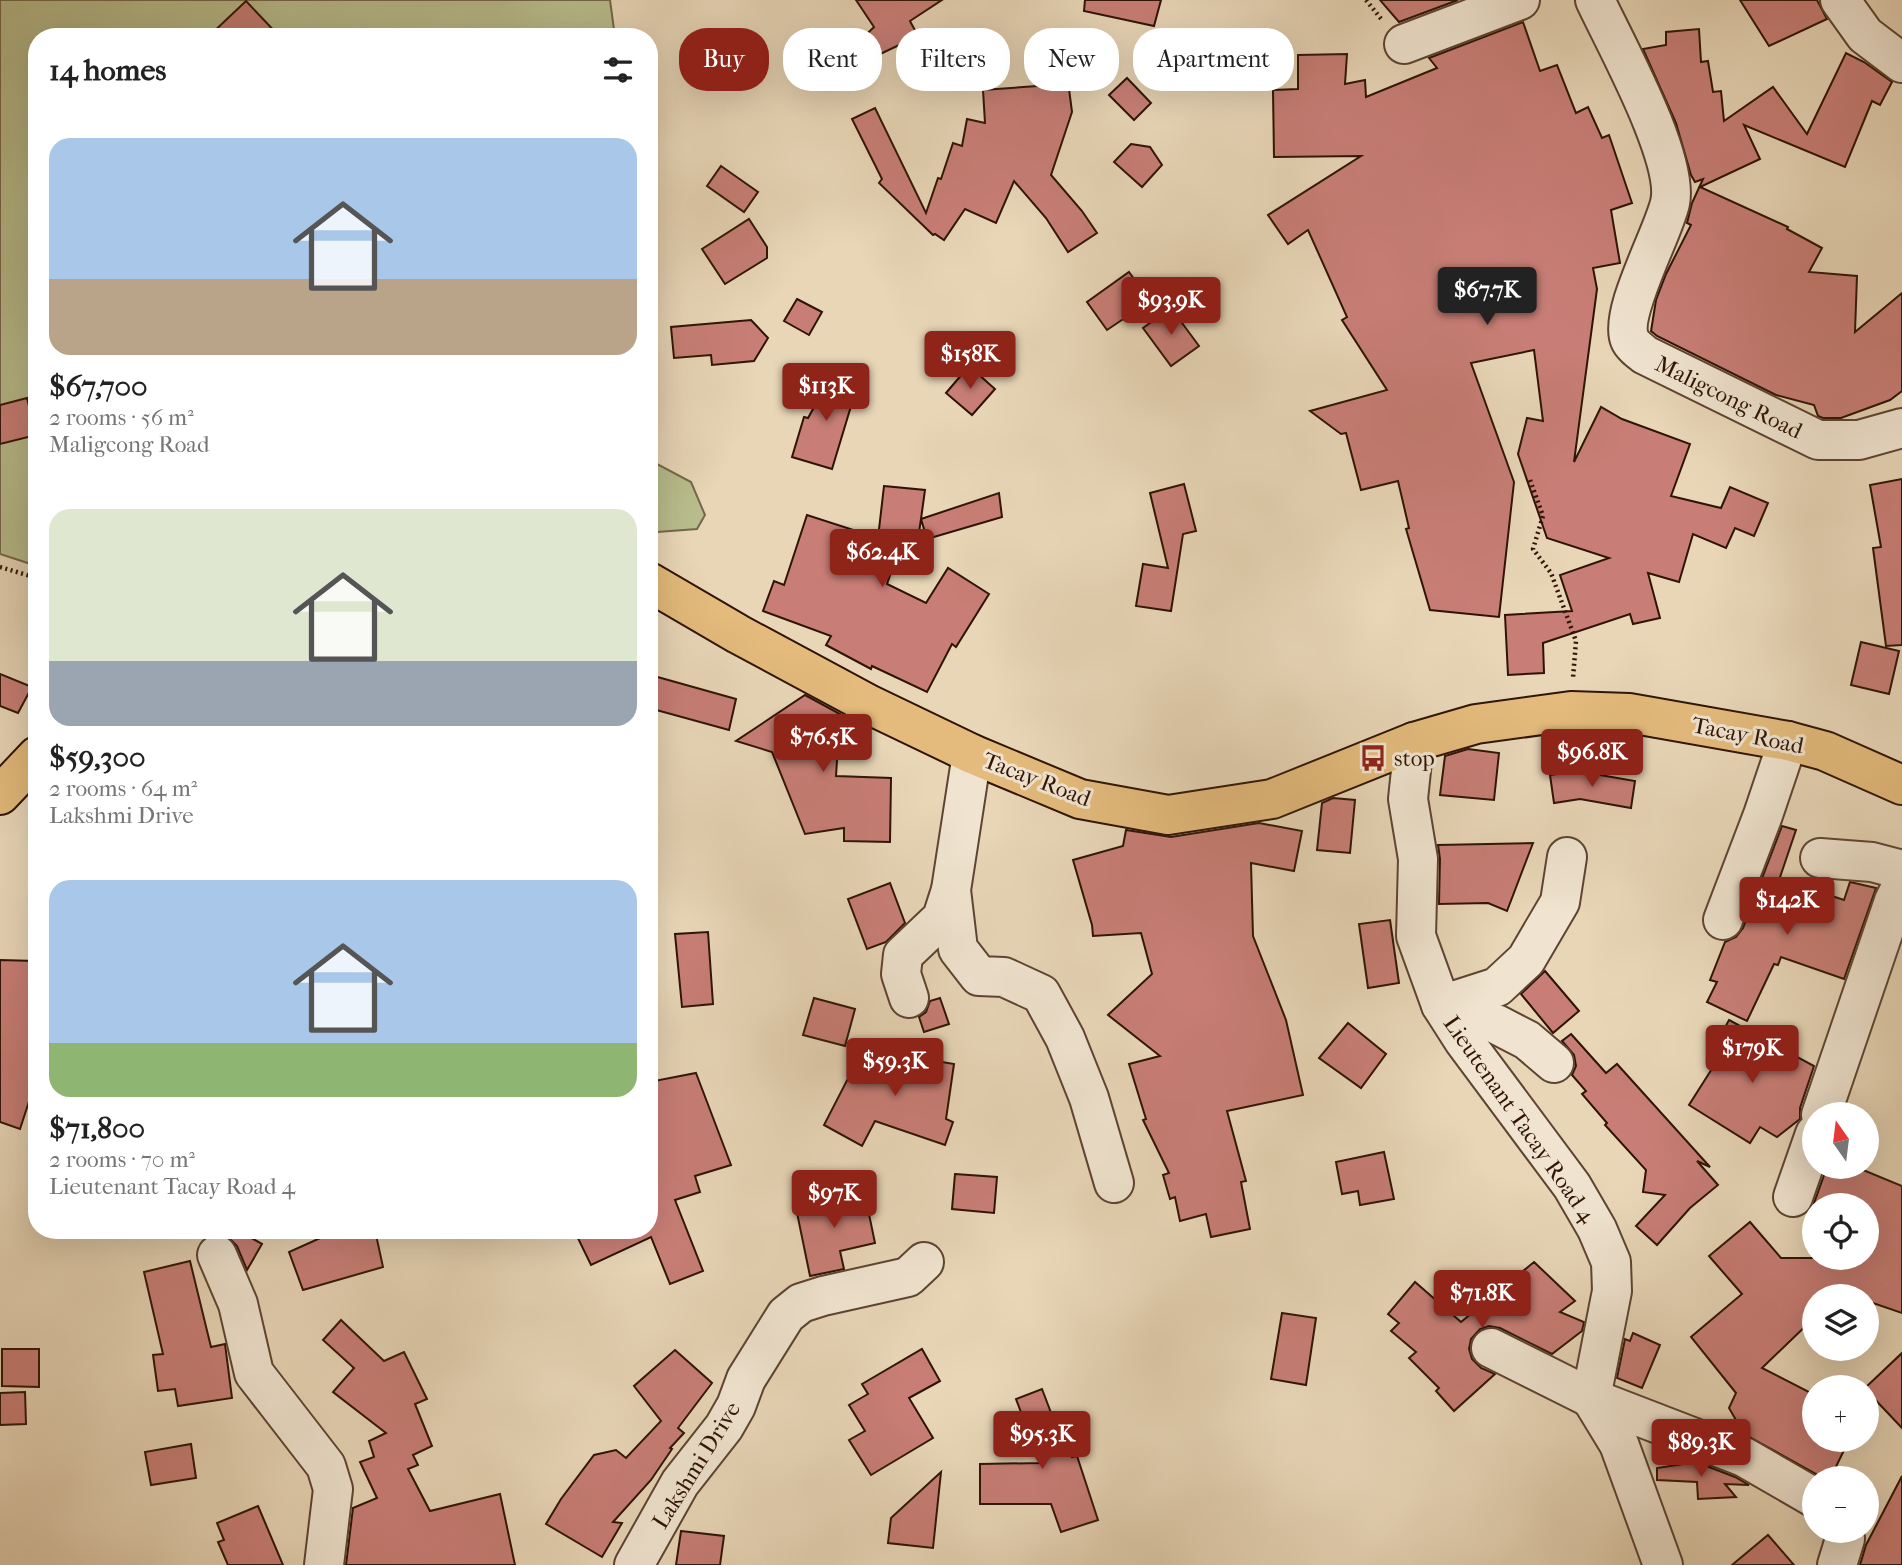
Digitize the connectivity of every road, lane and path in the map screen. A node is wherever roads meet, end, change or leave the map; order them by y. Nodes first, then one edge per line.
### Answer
1 (1520, 0) edge
2 (1840, 0) edge
3 (1600, 1) edge
4 (1404, 44) dead end
5 (1902, 63) edge
6 (1902, 428) edge
7 (1530, 480) dead end
8 (0, 567) edge
9 (28, 575) edge
10 (658, 587) edge
11 (1572, 689) dead end
12 (1788, 741) junction
13 (1414, 742) junction
14 (972, 754) junction
15 (28, 765) edge
16 (1902, 785) edge
17 (0, 795) edge
18 (1567, 858) dead end
19 (1820, 858) dead end
20 (1902, 870) edge
21 (1902, 885) edge
22 (951, 890) junction
23 (1723, 920) dead end
24 (909, 998) dead end
25 (1453, 1001) junction
26 (1554, 1063) dead end
27 (1825, 1102) edge
28 (1802, 1171) edge
29 (1114, 1183) dead end
30 (1793, 1197) dead end
31 (216, 1255) dead end
32 (924, 1262) dead end
33 (1491, 1348) dead end
34 (1591, 1398) junction
35 (1802, 1490) edge
36 (1844, 1543) edge
37 (324, 1565) edge
38 (634, 1565) edge
39 (1663, 1565) edge
40 (1837, 1565) edge

1 - 4 street
2 - 5 street
3 - 6 street, Maligcong Road
7 - 11 path
8 - 9 path
10 - 14 main road, Tacay Road
12 - 13 main road, Tacay Road
12 - 16 main road, Tacay Road
12 - 23 street
13 - 14 main road, Tacay Road
13 - 25 street, Lieutenant Tacay Road 4
14 - 22 street
15 - 17 main road
18 - 25 street
19 - 20 street
21 - 27 street
22 - 24 street
22 - 29 street
25 - 26 street
25 - 34 street, Lieutenant Tacay Road 4
28 - 30 street
31 - 37 street
32 - 38 street, Lakshmi Drive
33 - 34 street
34 - 35 street
34 - 39 street
36 - 40 street

